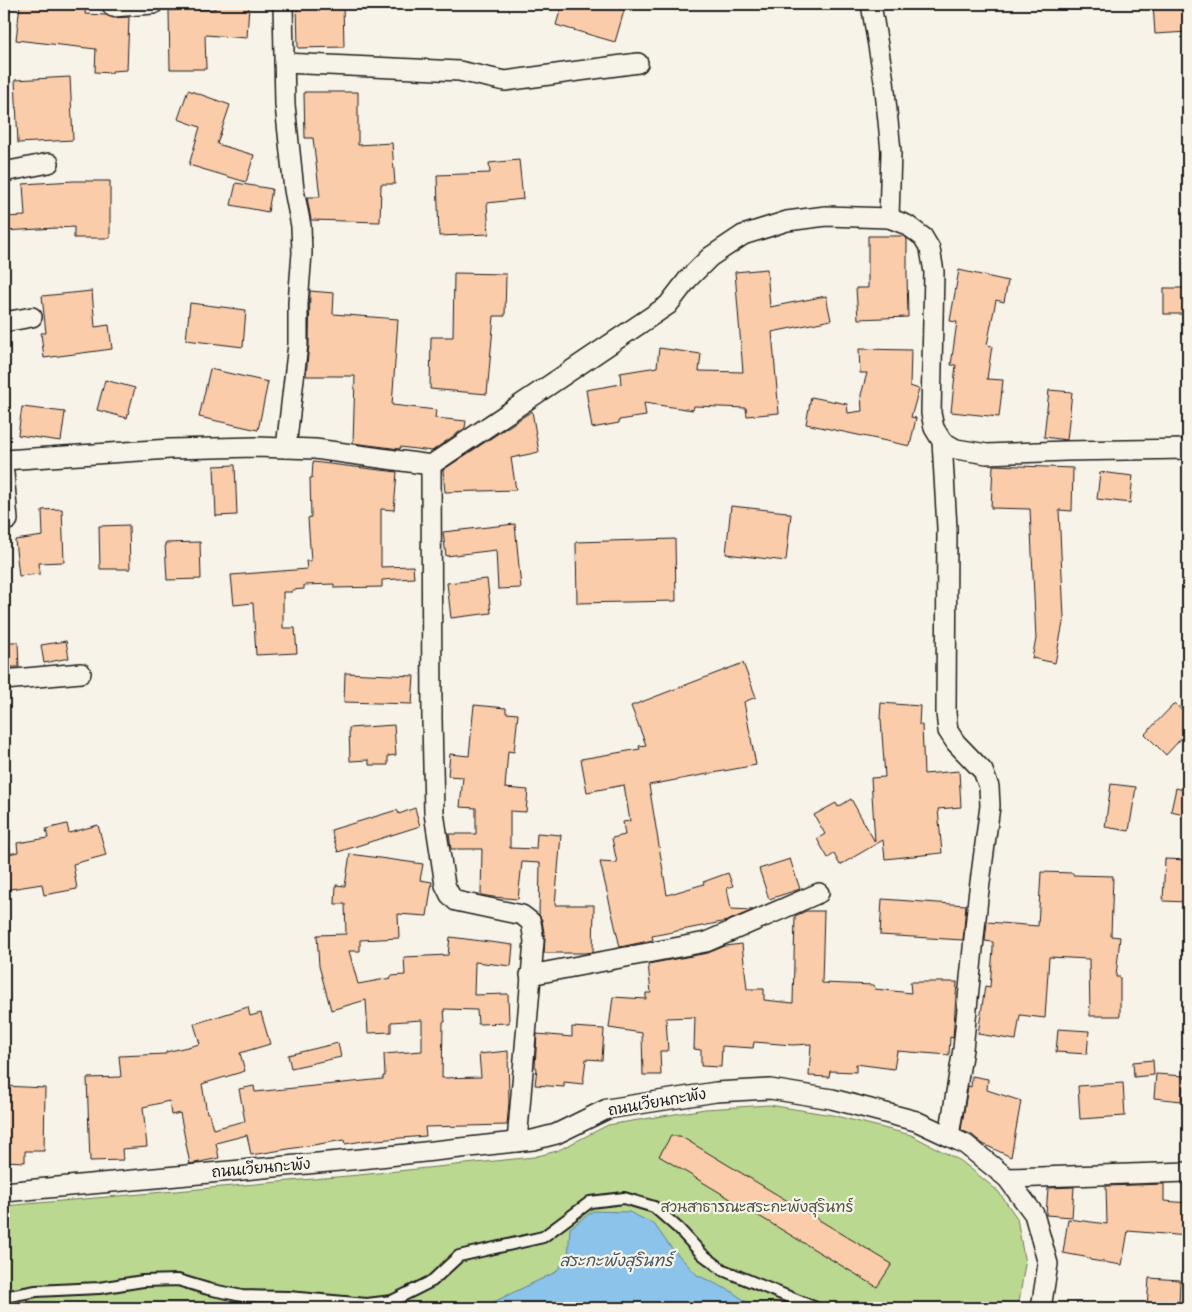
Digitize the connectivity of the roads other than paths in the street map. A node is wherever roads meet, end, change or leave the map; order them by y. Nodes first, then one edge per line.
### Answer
1 (153, 4) edge
2 (283, 4) edge
3 (871, 4) edge
4 (113, 7) dead end
5 (284, 63) junction
6 (638, 63) dead end
7 (49, 163) dead end
8 (4, 172) edge
9 (888, 218) junction
10 (32, 317) dead end
11 (4, 322) edge
12 (942, 442) junction
13 (286, 448) junction
14 (1188, 449) edge
15 (4, 460) edge
16 (431, 466) junction
17 (4, 473) edge
18 (8, 520) dead end
19 (81, 673) dead end
20 (4, 680) edge
21 (819, 893) dead end
22 (530, 975) junction
23 (949, 1136) junction
24 (517, 1142) junction
25 (1188, 1172) edge
26 (1007, 1178) junction
27 (4, 1192) edge
28 (4, 1297) edge
29 (816, 1308) edge
30 (1041, 1308) edge

1 - 4 street
2 - 5 street
3 - 9 street
5 - 6 street
5 - 13 street
7 - 8 street
9 - 12 street
9 - 16 street
10 - 11 street
12 - 14 street
12 - 23 street
13 - 15 street
13 - 16 street
16 - 22 street
17 - 18 street
19 - 20 street
21 - 22 street
22 - 24 street
23 - 24 street, ถนนเวียนกะพัง
23 - 26 street, ถนนเวียนกะพัง
24 - 27 street, ถนนเวียนกะพัง
25 - 26 street
26 - 30 street, ถนนเวียนกะพัง
28 - 29 lane

